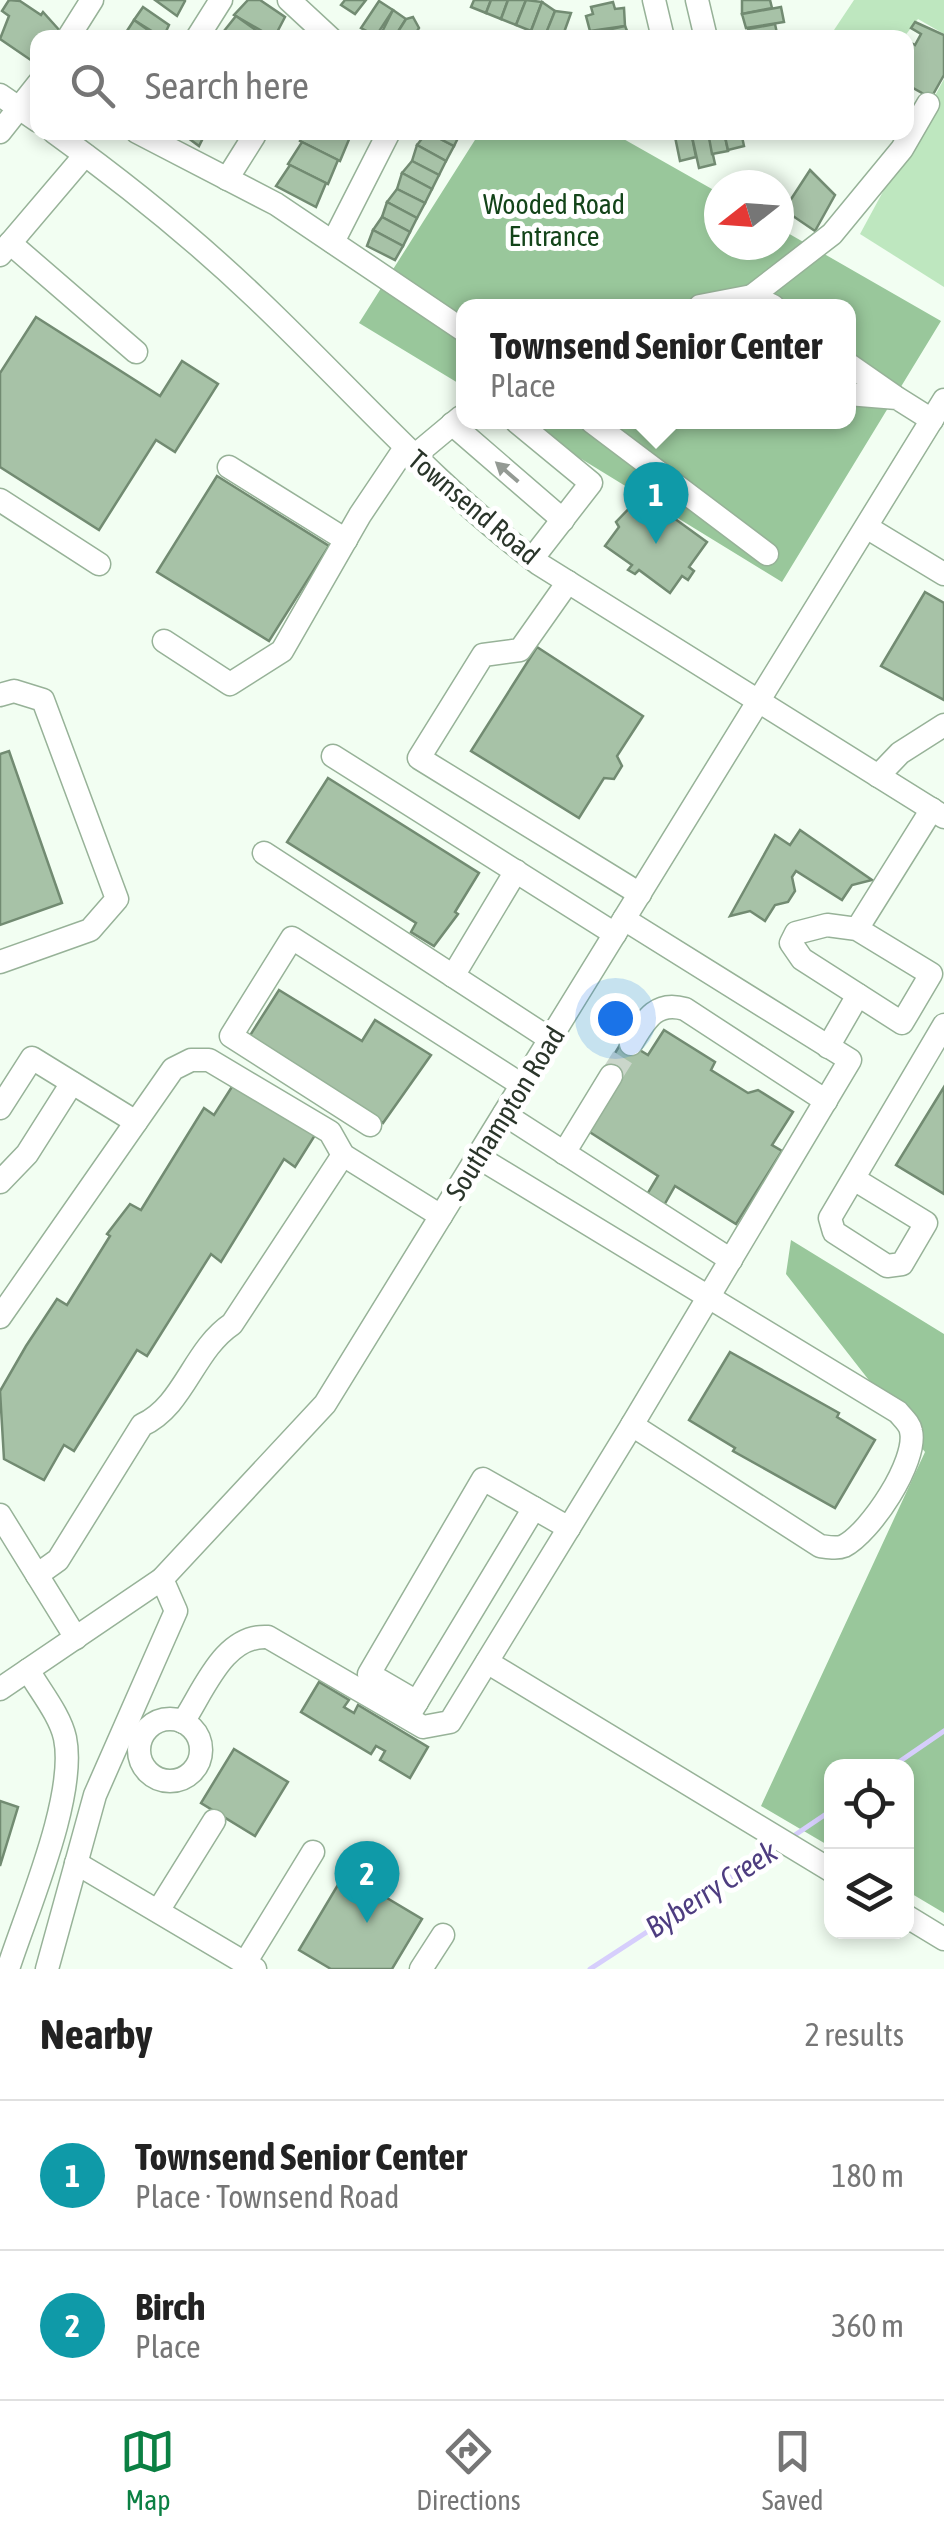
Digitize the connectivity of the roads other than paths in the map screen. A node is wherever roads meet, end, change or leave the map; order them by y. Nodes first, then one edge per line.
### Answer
1 (92, 0) edge
2 (221, 0) edge
3 (289, 0) edge
4 (654, 0) edge
5 (697, 0) edge
6 (73, 30) edge
7 (202, 30) edge
8 (321, 30) edge
9 (661, 30) edge
10 (704, 30) edge
11 (928, 104) dead end
12 (19, 108) edge
13 (914, 129) edge
14 (0, 132) edge
15 (65, 140) edge
16 (152, 140) edge
17 (251, 140) edge
18 (385, 140) edge
19 (908, 140) edge
20 (85, 155) junction
21 (227, 179) junction
22 (333, 242) junction
23 (5, 249) edge
24 (765, 299) edge
25 (456, 325) edge
26 (136, 352) dead end
27 (856, 370) edge
28 (856, 395) edge
29 (897, 398) junction
30 (938, 410) edge
31 (456, 420) edge
32 (468, 429) edge
33 (525, 429) edge
34 (601, 429) edge
35 (409, 452) junction
36 (229, 466) dead end
37 (0, 500) edge
38 (562, 520) junction
39 (868, 528) junction
40 (346, 540) junction
41 (767, 554) dead end
42 (532, 559) junction
43 (98, 564) dead end
44 (944, 574) edge
45 (568, 582) junction
46 (164, 640) dead end
47 (0, 695) edge
48 (758, 701) junction
49 (944, 725) edge
50 (333, 756) dead end
51 (878, 776) junction
52 (938, 813) edge
53 (264, 853) dead end
54 (516, 871) junction
55 (640, 894) junction
56 (620, 926) junction
57 (857, 929) junction
58 (0, 962) edge
59 (707, 971) junction
60 (453, 976) junction
61 (858, 995) junction
62 (685, 1009) junction
63 (944, 1025) edge
64 (550, 1039) junction
65 (630, 1044) tunnel mouth
66 (828, 1046) junction
67 (612, 1076) tunnel mouth
68 (72, 1083) junction
69 (522, 1085) junction
70 (826, 1101) junction
71 (0, 1108) edge
72 (504, 1114) junction
73 (136, 1122) junction
74 (370, 1124) dead end
75 (564, 1152) junction
76 (343, 1155) junction
77 (478, 1157) junction
78 (854, 1178) dead end
79 (0, 1182) edge
80 (442, 1216) junction
81 (731, 1260) junction
82 (709, 1297) junction
83 (0, 1318) edge
84 (632, 1425) junction
85 (534, 1508) junction
86 (0, 1514) edge
87 (569, 1528) junction
88 (37, 1575) junction
89 (162, 1579) junction
90 (76, 1638) junction
91 (486, 1662) junction
92 (28, 1670) junction
93 (0, 1689) edge
94 (412, 1710) junction
95 (184, 1722) junction
96 (132, 1733) junction
97 (214, 1821) dead end
98 (313, 1852) dead end
99 (76, 1863) junction
100 (824, 1865) edge
101 (158, 1911) junction
102 (914, 1921) edge
103 (443, 1935) dead end
104 (944, 1938) edge
105 (250, 1966) edge
106 (8, 1969) edge
107 (47, 1969) edge
108 (421, 1969) edge

1 - 6 street
2 - 7 street
3 - 8 street
4 - 9 street
5 - 10 street
11 - 13 street
12 - 14 street
15 - 20 street, Townsend Road
16 - 21 street
17 - 21 street
18 - 22 street
19 - 24 street
20 - 23 street
20 - 35 street, Townsend Road
21 - 22 street
22 - 25 street
23 - 26 street
27 - 29 street
28 - 29 street
29 - 30 street
30 - 39 street, Southampton Road
31 - 35 street
38 -> 32 street
33 - 38 street
34 - 41 street
35 - 40 street
35 - 42 street, Townsend Road
36 - 40 street
37 - 43 street
38 - 42 street
39 - 44 street
39 - 48 street, Southampton Road
40 - 46 street
42 - 45 street, Townsend Road
45 - 48 street, Townsend Road
45 - 55 street
47 - 58 street
48 - 51 street, Townsend Road
48 - 55 street, Southampton Road
49 - 51 street
50 - 54 street
51 - 52 street, Townsend Road
52 - 57 street
53 - 60 street
54 - 56 street
54 - 60 street
55 - 56 street, Southampton Road
56 - 59 street
56 - 64 street, Southampton Road
57 - 61 street
57 - 61 street
59 - 62 street
59 - 66 street
60 - 64 street
61 - 66 street
62 - 65 street
62 - 70 street
63 - 78 street
64 - 69 street, Southampton Road
66 - 70 street
67 - 75 street
68 - 71 street
68 - 73 street
68 - 79 street
69 - 72 street, Southampton Road
69 - 74 street
70 - 81 street
72 - 75 street
72 - 77 street, Southampton Road
73 - 76 street
73 - 83 street
75 - 81 street
76 - 80 street
76 - 88 street
77 - 80 street, Southampton Road
77 - 82 street
80 - 89 street, Southampton Road
81 - 82 street
82 - 84 street
82 - 84 street
84 - 87 street
85 - 87 street
85 - 94 street
85 - 94 street
86 - 88 street
87 - 91 street
88 - 90 street
89 - 90 street, Southampton Road
89 - 96 street
90 - 92 street, Southampton Road
91 - 94 street
91 - 100 street
92 - 93 street, Southampton Road
92 - 106 street
94 - 95 street
95 - 96 street
95 - 96 street
96 - 99 street
97 - 101 street
98 - 105 street
99 - 101 street
99 - 107 street
101 - 105 street
102 - 104 street
103 - 108 street

